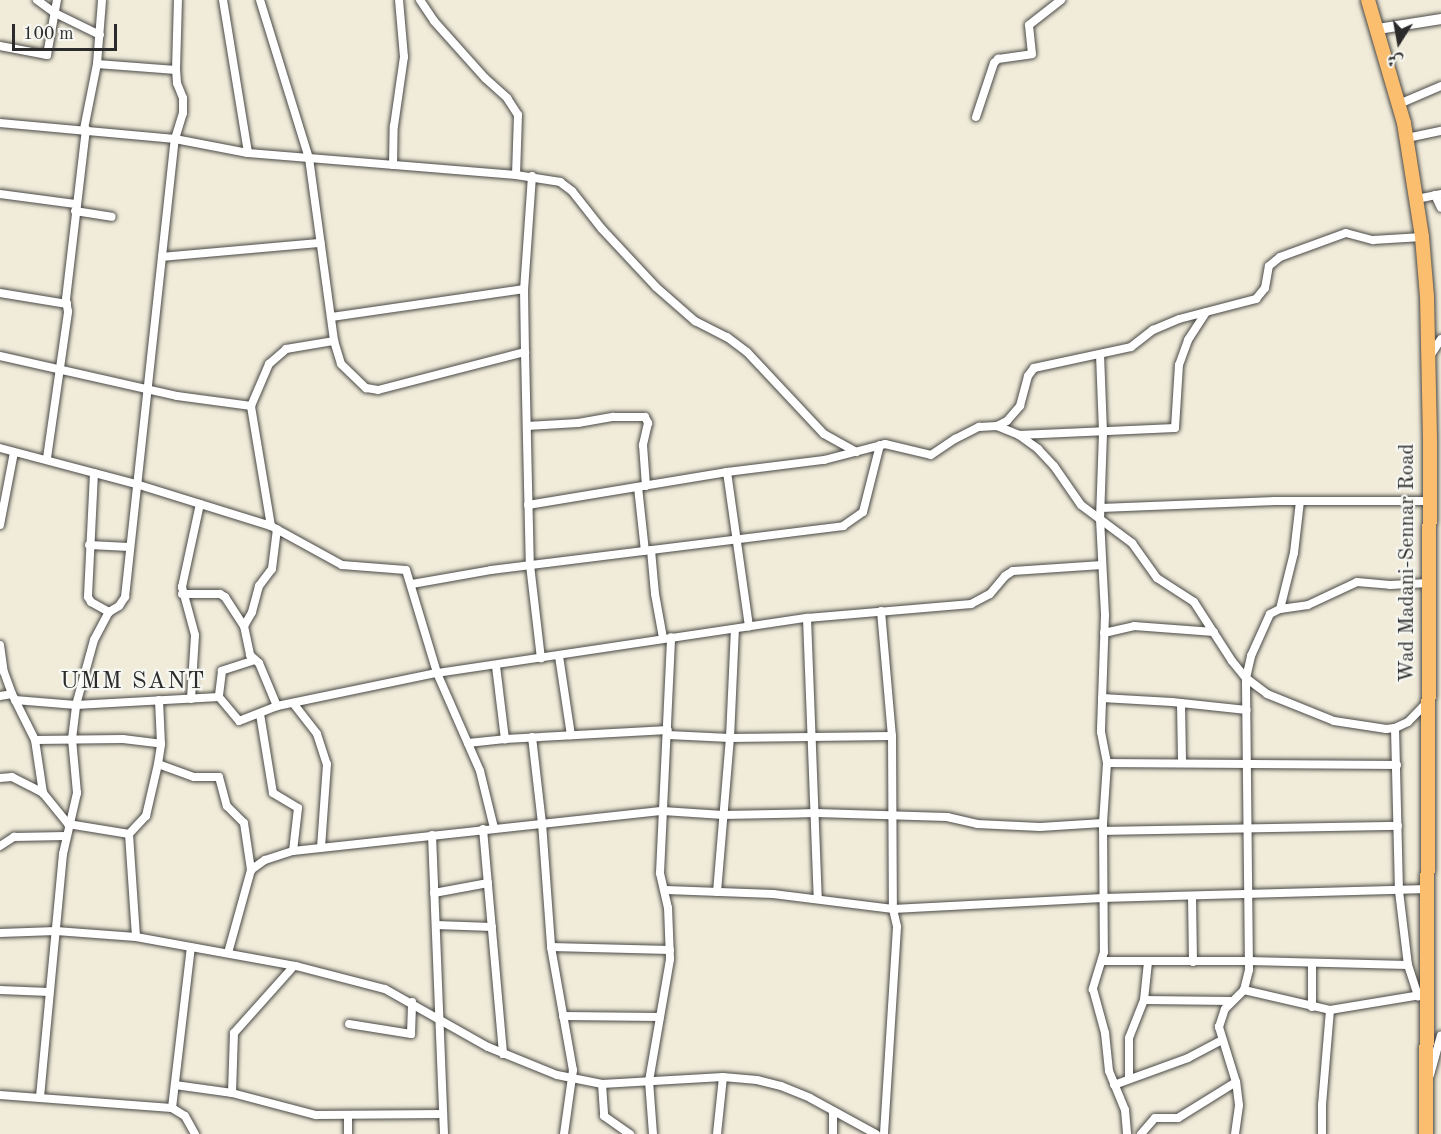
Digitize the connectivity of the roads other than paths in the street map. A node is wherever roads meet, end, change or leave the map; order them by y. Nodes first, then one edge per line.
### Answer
1 (37, 0) edge
2 (57, 0) edge
3 (102, 0) edge
4 (177, 0) edge
5 (223, 0) edge
6 (260, 0) edge
7 (399, 0) edge
8 (420, 0) edge
9 (1061, 0) edge
10 (1368, 0) edge
11 (1048, 3) edge
12 (55, 13) junction
13 (1441, 19) edge
14 (1378, 29) junction
15 (100, 36) junction
16 (0, 46) edge
17 (97, 64) junction
18 (176, 70) junction
19 (1441, 86) edge
20 (1400, 104) junction
21 (976, 117) dead end
22 (0, 123) edge
23 (85, 129) junction
24 (1441, 131) edge
25 (1407, 138) junction
26 (175, 139) junction
27 (248, 153) junction
28 (309, 158) junction
29 (393, 165) junction
30 (516, 175) junction
31 (532, 176) junction
32 (0, 194) edge
33 (1438, 195) edge
34 (1417, 199) junction
35 (75, 208) junction
36 (1441, 208) edge
37 (112, 217) dead end
38 (1422, 237) junction
39 (320, 243) junction
40 (162, 257) junction
41 (524, 289) junction
42 (0, 293) edge
43 (67, 304) junction
44 (1206, 312) junction
45 (332, 317) junction
46 (1441, 339) edge
47 (334, 341) junction
48 (525, 352) junction
49 (1100, 354) junction
50 (0, 356) edge
51 (1429, 357) junction
52 (59, 370) junction
53 (147, 390) junction
54 (251, 406) junction
55 (526, 426) junction
56 (997, 426) junction
57 (1103, 433) junction
58 (1019, 435) junction
59 (880, 445) junction
60 (0, 448) edge
61 (14, 452) junction
62 (856, 452) junction
63 (47, 458) junction
64 (727, 472) junction
65 (94, 473) junction
66 (136, 484) junction
67 (642, 487) junction
68 (1300, 501) junction
69 (1429, 501) junction
70 (200, 504) junction
71 (528, 505) junction
72 (1101, 508) junction
73 (1100, 519) junction
74 (0, 525) edge
75 (274, 528) junction
76 (739, 540) junction
77 (1435, 541) edge
78 (90, 545) junction
79 (129, 547) junction
80 (648, 550) junction
81 (530, 565) junction
82 (1102, 565) junction
83 (1429, 583) junction
84 (412, 584) junction
85 (182, 594) junction
86 (1280, 609) junction
87 (880, 611) junction
88 (109, 612) junction
89 (1435, 617) edge
90 (807, 618) junction
91 (244, 626) junction
92 (749, 627) junction
93 (735, 628) junction
94 (1214, 632) junction
95 (1104, 633) junction
96 (667, 637) junction
97 (0, 645) edge
98 (1435, 655) edge
99 (559, 656) junction
100 (541, 658) junction
101 (255, 660) junction
102 (496, 666) junction
103 (437, 673) junction
104 (1246, 678) junction
105 (0, 696) edge
106 (13, 697) junction
107 (219, 698) junction
108 (1102, 698) junction
109 (191, 699) junction
110 (159, 700) junction
111 (293, 702) junction
112 (1181, 703) junction
113 (76, 705) junction
114 (277, 706) junction
115 (1433, 706) edge
116 (1247, 710) junction
117 (260, 714) junction
118 (1395, 728) junction
119 (668, 733) junction
120 (571, 735) junction
121 (813, 736) junction
122 (892, 736) junction
123 (532, 737) junction
124 (730, 738) junction
125 (72, 739) junction
126 (505, 739) junction
127 (36, 740) junction
128 (468, 743) junction
129 (161, 744) junction
130 (1107, 763) junction
131 (1182, 763) junction
132 (1248, 763) junction
133 (158, 764) junction
134 (1397, 765) junction
135 (0, 778) edge
136 (43, 793) junction
137 (663, 811) junction
138 (816, 813) junction
139 (723, 815) junction
140 (893, 815) junction
141 (542, 823) junction
142 (68, 824) junction
143 (1398, 826) junction
144 (1103, 827) junction
145 (494, 828) junction
146 (1246, 828) junction
147 (483, 829) junction
148 (129, 834) junction
149 (432, 835) junction
150 (66, 836) junction
151 (0, 846) edge
152 (321, 848) junction
153 (293, 851) junction
154 (251, 870) junction
155 (488, 883) junction
156 (1428, 889) junction
157 (666, 890) junction
158 (1399, 891) junction
159 (434, 892) junction
160 (717, 892) junction
161 (1246, 896) junction
162 (1192, 897) junction
163 (1103, 898) junction
164 (818, 899) junction
165 (893, 909) junction
166 (436, 926) junction
167 (492, 927) junction
168 (56, 931) junction
169 (0, 933) edge
170 (136, 937) junction
171 (191, 947) junction
172 (551, 948) junction
173 (670, 950) junction
174 (228, 953) junction
175 (1103, 961) junction
176 (1249, 961) junction
177 (1148, 962) junction
178 (1193, 962) junction
179 (1312, 963) junction
180 (1408, 965) junction
181 (294, 966) junction
182 (0, 990) edge
183 (1244, 990) junction
184 (49, 992) junction
185 (1423, 995) junction
186 (1144, 1000) junction
187 (1232, 1001) junction
188 (412, 1002) junction
189 (1312, 1007) junction
190 (1330, 1010) junction
191 (564, 1016) junction
192 (660, 1017) junction
193 (441, 1019) junction
194 (349, 1024) dead end
195 (1441, 1035) edge
196 (1222, 1040) junction
197 (503, 1054) junction
198 (723, 1077) junction
199 (1129, 1079) junction
200 (573, 1080) junction
201 (649, 1081) junction
202 (1236, 1082) junction
203 (602, 1084) junction
204 (175, 1085) junction
205 (1114, 1085) junction
206 (1427, 1086) junction
207 (232, 1093) junction
208 (0, 1095) edge
209 (40, 1097) junction
210 (172, 1108) junction
211 (833, 1111) junction
212 (443, 1114) junction
213 (348, 1115) junction
214 (195, 1134) edge
215 (348, 1134) edge
216 (444, 1134) edge
217 (564, 1134) edge
218 (630, 1134) edge
219 (653, 1134) edge
220 (717, 1134) edge
221 (832, 1134) edge
222 (876, 1134) edge
223 (884, 1134) edge
224 (1127, 1134) edge
225 (1141, 1134) edge
226 (1235, 1134) edge
227 (1322, 1134) edge
228 (1426, 1134) edge

1 - 12 street
2 - 12 street
3 - 15 street
4 - 18 street
5 - 27 street
6 - 28 street
7 - 29 street
8 - 30 street
9 - 11 street
10 - 14 highway, Wad Madani-Sennar Road
11 - 21 street
12 - 15 street
12 - 16 street
13 - 14 street
14 - 20 highway, Wad Madani-Sennar Road
15 - 17 street
17 - 18 street
17 - 23 street
18 - 26 street
19 - 20 street
20 - 25 highway, Wad Madani-Sennar Road
22 - 23 street
23 - 26 street
23 - 35 street
24 - 25 street
25 - 34 highway, Wad Madani-Sennar Road
26 - 27 street
26 - 40 street
27 - 28 street
28 - 29 street
28 - 39 street
29 - 30 street
30 - 31 street
31 - 41 street
31 - 62 street
32 - 35 street
33 - 34 street
33 - 36 street
34 - 38 highway, Wad Madani-Sennar Road
35 - 37 street
35 - 43 street
38 - 44 street
38 - 51 highway, Wad Madani-Sennar Road
39 - 40 street
39 - 45 street
40 - 53 street
41 - 45 street
41 - 48 street
42 - 43 street
43 - 52 street
44 - 49 street
44 - 57 street
45 - 47 street
46 - 51 street
47 - 48 street
47 - 54 street
48 - 55 street
49 - 56 street
49 - 57 street
50 - 52 street
51 - 69 highway, Wad Madani-Sennar Road
52 - 53 street
52 - 63 street
53 - 54 street
53 - 66 street
54 - 75 street
55 - 67 street
55 - 71 street
56 - 58 street
56 - 59 street
57 - 58 street
57 - 72 street
58 - 73 street
59 - 62 street
59 - 76 street
60 - 61 street
61 - 63 street
61 - 74 street
62 - 64 street
63 - 65 street
64 - 67 street
64 - 76 street
65 - 66 street
65 - 78 street
66 - 70 street
66 - 79 street
67 - 71 street
67 - 80 street
68 - 69 street
68 - 72 street
68 - 86 street
69 - 77 highway, Wad Madani-Sennar Road
70 - 75 street
70 - 85 street
71 - 81 street
72 - 73 street
73 - 82 street
73 - 94 street
75 - 84 street
75 - 91 street
76 - 80 street
76 - 92 street
77 - 83 highway, Wad Madani-Sennar Road
78 - 79 street
78 - 88 street
79 - 88 street
80 - 81 street
80 - 96 street
81 - 84 street
81 - 100 street
82 - 87 street
82 - 95 street
83 - 86 street
83 - 89 highway, Wad Madani-Sennar Road
84 - 103 street
85 - 91 street
85 - 109 street
86 - 104 street
87 - 90 street
87 - 122 street
88 - 113 street
89 - 98 highway, Wad Madani-Sennar Road
90 - 92 street
90 - 121 street
91 - 101 street
92 - 93 street
93 - 96 street
93 - 124 street
94 - 95 street
94 - 104 street
95 - 108 street
96 - 99 street
96 - 119 street
97 - 106 street
98 - 115 highway, Wad Madani-Sennar Road
99 - 100 street
99 - 120 street
100 - 102 street
101 - 107 street
101 - 114 street
102 - 103 street
102 - 126 street
103 - 111 street
103 - 128 street
104 - 116 street
104 - 118 street
105 - 106 street
106 - 113 street
106 - 127 street
107 - 109 street
107 - 117 street
108 - 112 street
108 - 130 street
109 - 110 street
110 - 113 street
110 - 129 street
111 - 114 street
111 - 152 street
112 - 116 street
112 - 131 street
113 - 125 street
114 - 117 street
115 - 118 street
115 - 156 highway, Wad Madani-Sennar Road
116 - 132 street
117 - 153 street
118 - 134 street
119 - 120 street
119 - 124 street
119 - 137 street
120 - 123 street
121 - 122 street
121 - 124 street
121 - 138 street
122 - 140 street
123 - 126 street
123 - 141 street
124 - 139 street
125 - 127 street
125 - 129 street
125 - 142 street
126 - 128 street
127 - 136 street
128 - 145 street
129 - 133 street
130 - 131 street
130 - 144 street
131 - 132 street
132 - 134 street
132 - 146 street
133 - 148 street
133 - 154 street
134 - 143 street
135 - 136 street
136 - 142 street
137 - 139 street
137 - 141 street
137 - 157 street
138 - 139 street
138 - 140 street
138 - 164 street
139 - 160 street
140 - 144 street
140 - 165 street
141 - 145 street
141 - 172 street
142 - 148 street
142 - 150 street
143 - 146 street
143 - 158 street
144 - 146 street
144 - 163 street
145 - 147 street
146 - 161 street
147 - 149 street
147 - 155 street
148 - 170 street
149 - 152 street
149 - 159 street
150 - 151 street
150 - 168 street
152 - 153 street
153 - 154 street
154 - 174 street
155 - 159 street
155 - 167 street
156 - 158 street
156 - 185 highway, Wad Madani-Sennar Road
157 - 160 street
157 - 173 street
158 - 161 street
158 - 180 street
159 - 166 street
160 - 164 street
161 - 162 street
161 - 176 street
162 - 163 street
162 - 178 street
163 - 165 street
163 - 175 street
164 - 165 street
165 - 223 street
166 - 167 street
166 - 193 street
167 - 197 street
168 - 169 street
168 - 170 street
168 - 184 street
170 - 171 street
171 - 174 street
171 - 204 street
172 - 173 street
172 - 191 street
173 - 192 street
174 - 181 street
175 - 177 street
175 - 205 street
176 - 178 street
176 - 179 street
176 - 183 street
177 - 178 street
177 - 186 street
179 - 180 street
179 - 189 street
180 - 185 street
181 - 188 street
181 - 207 street
182 - 184 street
183 - 187 street
183 - 189 street
184 - 209 street
185 - 190 street
185 - 206 highway, Wad Madani-Sennar Road
186 - 187 street
186 - 199 street
187 - 196 street
188 - 193 street
188 - 194 street
189 - 190 street
190 - 227 street
191 - 192 street
191 - 200 street
192 - 201 street
193 - 197 street
193 - 212 street
195 - 206 street
196 - 199 street
196 - 202 street
197 - 200 street
198 - 201 street
198 - 211 street
198 - 220 street
199 - 205 street
200 - 203 street
200 - 217 street
201 - 203 street
201 - 219 street
202 - 225 street
202 - 226 street
203 - 218 street
204 - 207 street
204 - 210 street
205 - 224 street
206 - 228 highway, Wad Madani-Sennar Road
207 - 213 street
208 - 209 street
209 - 210 street
210 - 214 street
211 - 221 street
211 - 222 street
212 - 213 street
212 - 216 street
213 - 215 street

